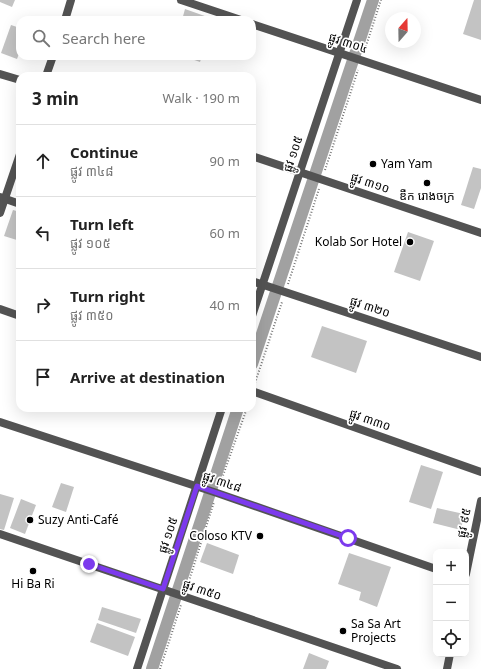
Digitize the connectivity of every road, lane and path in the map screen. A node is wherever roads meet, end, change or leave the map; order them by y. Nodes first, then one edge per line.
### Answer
1 (72, 0) edge
2 (181, 0) edge
3 (357, 0) edge
4 (381, 0) edge
5 (66, 16) edge
6 (229, 16) edge
7 (256, 25) edge
8 (339, 52) junction
9 (52, 60) edge
10 (361, 60) junction
11 (47, 72) edge
12 (0, 74) edge
13 (16, 79) edge
14 (481, 100) edge
15 (256, 157) edge
16 (16, 164) edge
17 (300, 172) junction
18 (322, 180) junction
19 (2, 198) edge
20 (16, 203) edge
21 (0, 213) edge
22 (481, 233) edge
23 (256, 282) edge
24 (262, 284) junction
25 (286, 292) junction
26 (256, 303) edge
27 (0, 309) edge
28 (16, 315) edge
29 (481, 357) edge
30 (256, 379) edge
31 (256, 392) edge
32 (221, 412) edge
33 (246, 412) edge
34 (0, 422) edge
35 (481, 472) edge
36 (200, 487) junction
37 (217, 493) junction
38 (481, 500) edge
39 (0, 534) edge
40 (469, 559) edge
41 (433, 568) edge
42 (166, 590) junction
43 (184, 596) junction
44 (449, 657) edge
45 (137, 669) edge
46 (160, 669) edge
47 (397, 669) edge
48 (447, 669) edge

1 - 5 street
2 - 6 street
3 - 8 street, ផ្លូវ ១០៥
4 - 10 path
7 - 8 street, ផ្លូវ ៣០៤
8 - 10 street, ផ្លូវ ៣០៤
8 - 17 street, ផ្លូវ ១០៥
9 - 11 street
10 - 14 street, ផ្លូវ ៣០៤
10 - 18 path
12 - 13 street
15 - 17 street, ផ្លូវ ៣១០
16 - 19 street
17 - 18 street, ផ្លូវ ៣១០
17 - 24 street, ផ្លូវ ១០៥
18 - 22 street, ផ្លូវ ៣១០
18 - 25 path
19 - 20 street
19 - 21 street
23 - 24 street, ផ្លូវ ៣២០
24 - 25 street, ផ្លូវ ៣២០
24 - 26 street, ផ្លូវ ១០៥
25 - 29 street, ផ្លូវ ៣២០
25 - 30 path
27 - 28 street
31 - 35 street, ផ្លូវ ៣៣០
32 - 36 street, ផ្លូវ ១០៥
33 - 37 path
34 - 36 street, ផ្លូវ ៣៤៨
36 - 37 street, ផ្លូវ ៣៤៨
36 - 42 street, ផ្លូវ ១០៥
37 - 41 street, ផ្លូវ ៣៤៨
37 - 43 path
38 - 40 street, ផ្លូវ ៩៥
39 - 42 street, ផ្លូវ ៣៥០
42 - 43 street, ផ្លូវ ៣៥០
42 - 45 street, ផ្លូវ ១០៥
43 - 46 path
43 - 47 street, ផ្លូវ ៣៥០
44 - 48 street

